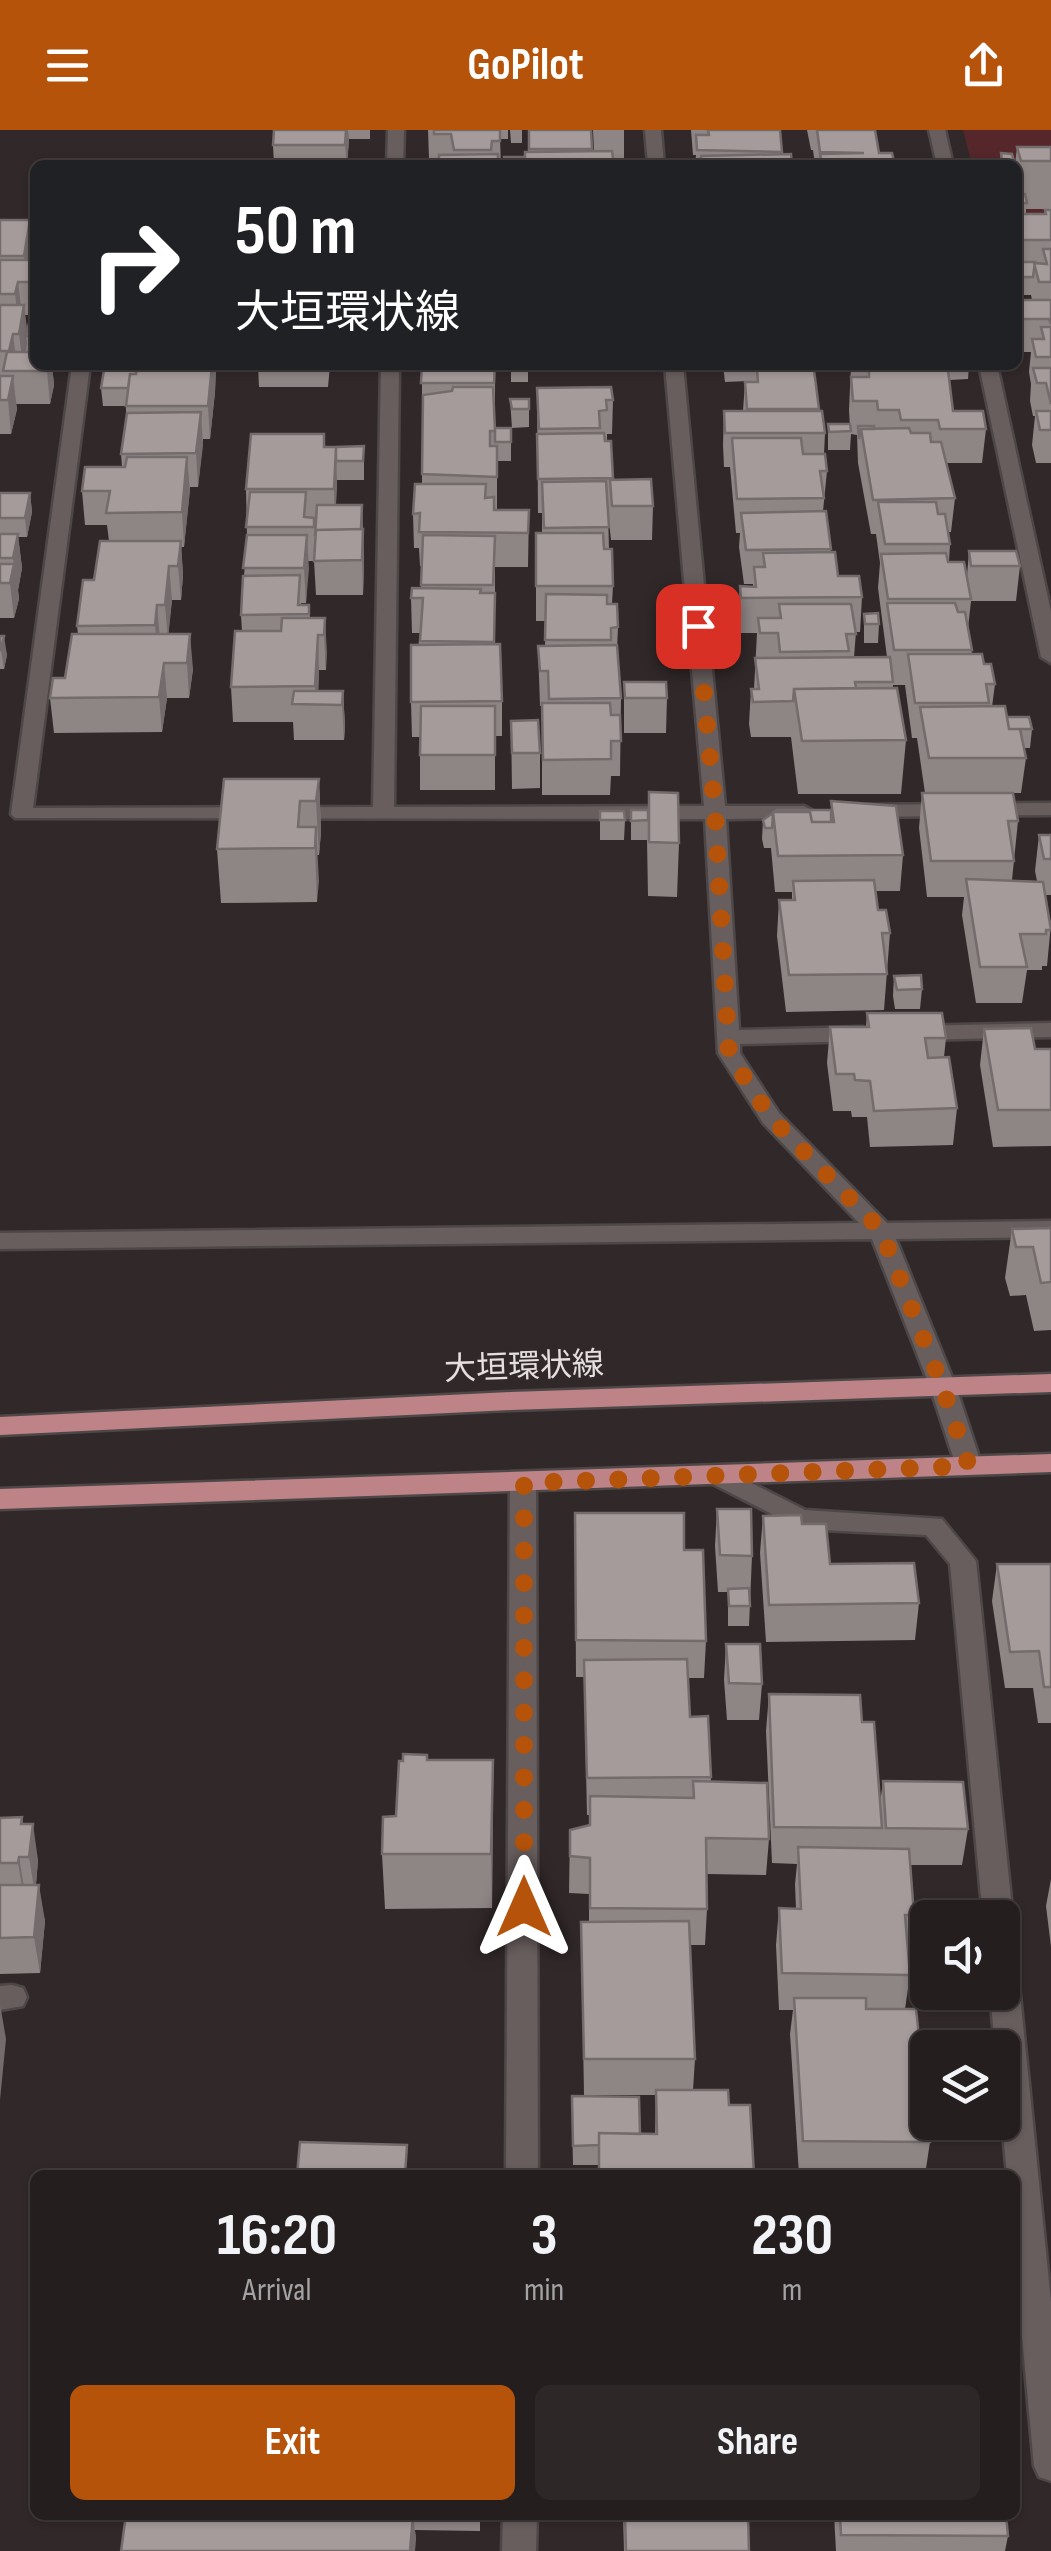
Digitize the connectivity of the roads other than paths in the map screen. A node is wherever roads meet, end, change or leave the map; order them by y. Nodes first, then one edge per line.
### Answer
1 (396, 130) edge
2 (653, 130) edge
3 (937, 130) edge
4 (395, 160) edge
5 (656, 160) edge
6 (944, 160) edge
7 (80, 370) edge
8 (390, 370) edge
9 (674, 370) edge
10 (989, 370) edge
11 (1051, 657) edge
12 (1051, 809) edge
13 (715, 813) junction
14 (383, 814) junction
15 (1051, 1030) edge
16 (728, 1038) junction
17 (1051, 1229) edge
18 (881, 1230) junction
19 (0, 1241) edge
20 (1051, 1382) edge
21 (942, 1386) junction
22 (0, 1426) edge
23 (1051, 1463) edge
24 (969, 1466) junction
25 (720, 1476) junction
26 (524, 1483) junction
27 (0, 1499) edge
28 (996, 1900) edge
29 (1006, 2010) edge
30 (522, 2170) edge
31 (1051, 2466) edge
32 (520, 2520) edge
33 (520, 2551) edge

1 - 4 street
2 - 5 street
3 - 6 street
7 - 14 street
8 - 14 street
9 - 13 street
10 - 11 street
12 - 13 street
13 - 14 street
13 - 16 street
15 - 16 street
16 - 18 street
17 - 18 street
18 - 19 street
18 - 21 street
20 - 21 main road, 大垣環状線
21 - 22 main road, 大垣環状線
21 - 24 street
23 - 24 main road
24 - 25 main road
25 - 26 main road
25 - 28 street
26 - 27 main road
26 - 30 street
29 - 31 street
32 - 33 street

